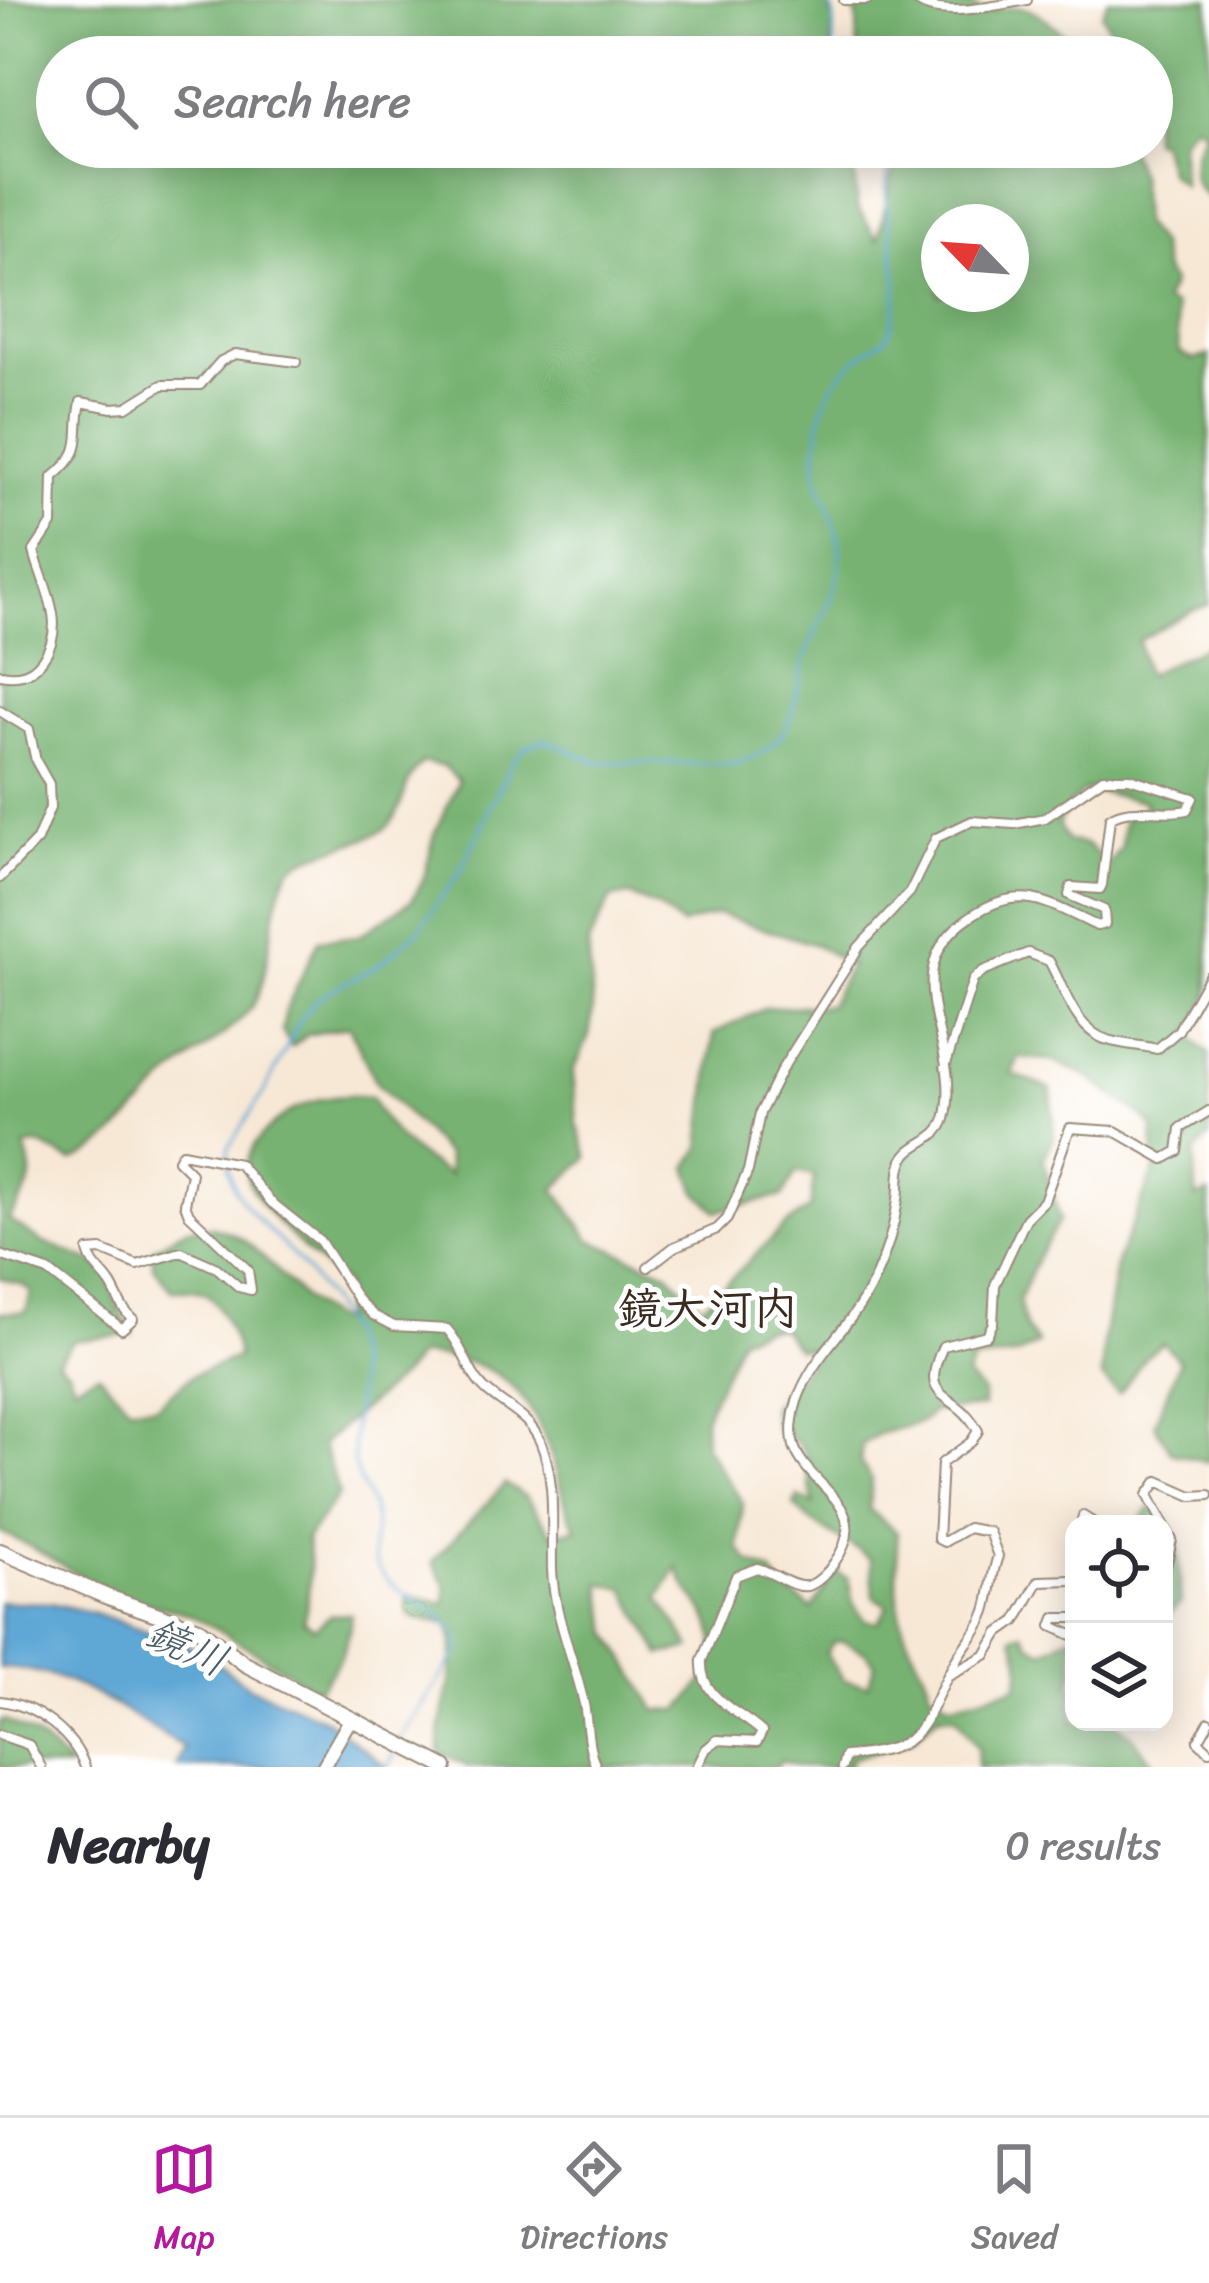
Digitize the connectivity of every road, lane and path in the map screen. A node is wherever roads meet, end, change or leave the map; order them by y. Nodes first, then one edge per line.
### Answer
1 (844, 0) edge
2 (867, 0) edge
3 (916, 0) edge
4 (1027, 0) edge
5 (296, 362) dead end
6 (0, 674) edge
7 (0, 711) edge
8 (0, 878) edge
9 (1209, 976) edge
10 (945, 1069) junction
11 (1209, 1111) edge
12 (0, 1255) edge
13 (648, 1268) dead end
14 (1209, 1495) edge
15 (1159, 1515) edge
16 (0, 1551) edge
17 (1065, 1580) edge
18 (1065, 1618) edge
19 (1065, 1632) edge
20 (948, 1676) junction
21 (0, 1701) edge
22 (1209, 1722) edge
23 (349, 1723) junction
24 (0, 1735) edge
25 (1209, 1751) edge
26 (40, 1767) edge
27 (85, 1767) edge
28 (323, 1767) edge
29 (445, 1767) edge
30 (596, 1767) edge
31 (698, 1767) edge
32 (842, 1767) edge

1 - 2 street
3 - 4 street
5 - 6 street
7 - 8 street
9 - 10 street
10 - 13 street
10 - 31 street
11 - 20 street
12 - 30 street
14 - 15 street
16 - 23 main road
17 - 20 street
18 - 19 street
20 - 32 street
21 - 27 street
22 - 25 street
23 - 28 main road
23 - 29 main road
24 - 26 street

